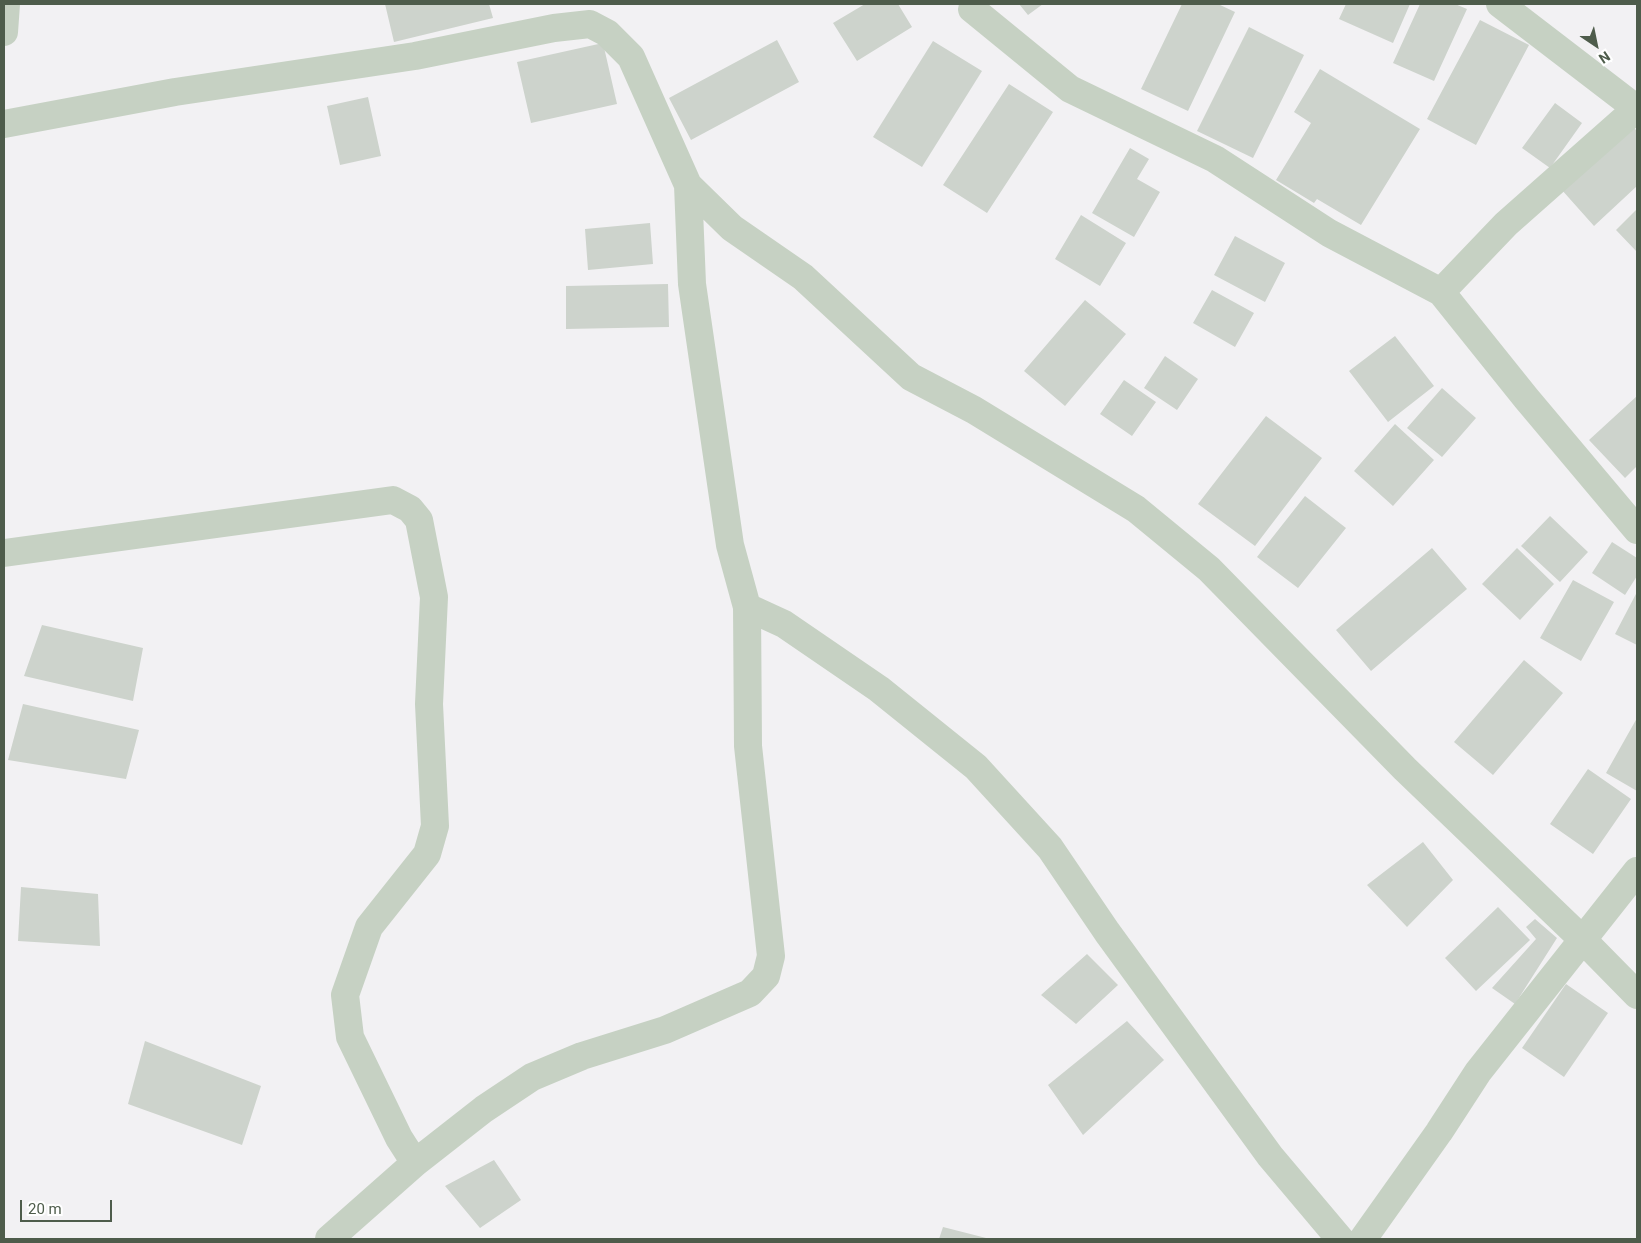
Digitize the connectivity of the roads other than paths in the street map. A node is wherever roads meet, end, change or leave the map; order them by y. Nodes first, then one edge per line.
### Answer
1 (6, 4) edge
2 (1500, 4) edge
3 (972, 9) dead end
4 (4, 32) edge
5 (1637, 109) edge
6 (4, 124) edge
7 (688, 185) junction
8 (1441, 292) junction
9 (1637, 530) edge
10 (4, 552) edge
11 (747, 607) junction
12 (1637, 871) edge
13 (1583, 940) junction
14 (1637, 995) edge
15 (415, 1163) junction
16 (329, 1239) edge
17 (1340, 1239) edge
18 (1363, 1239) edge

1 - 4 street
2 - 5 street
3 - 8 street
5 - 8 street
6 - 7 street
7 - 11 street
7 - 13 street
8 - 9 street
10 - 15 street
11 - 15 street
11 - 17 street
12 - 13 street
13 - 14 street
13 - 18 street
15 - 16 street

